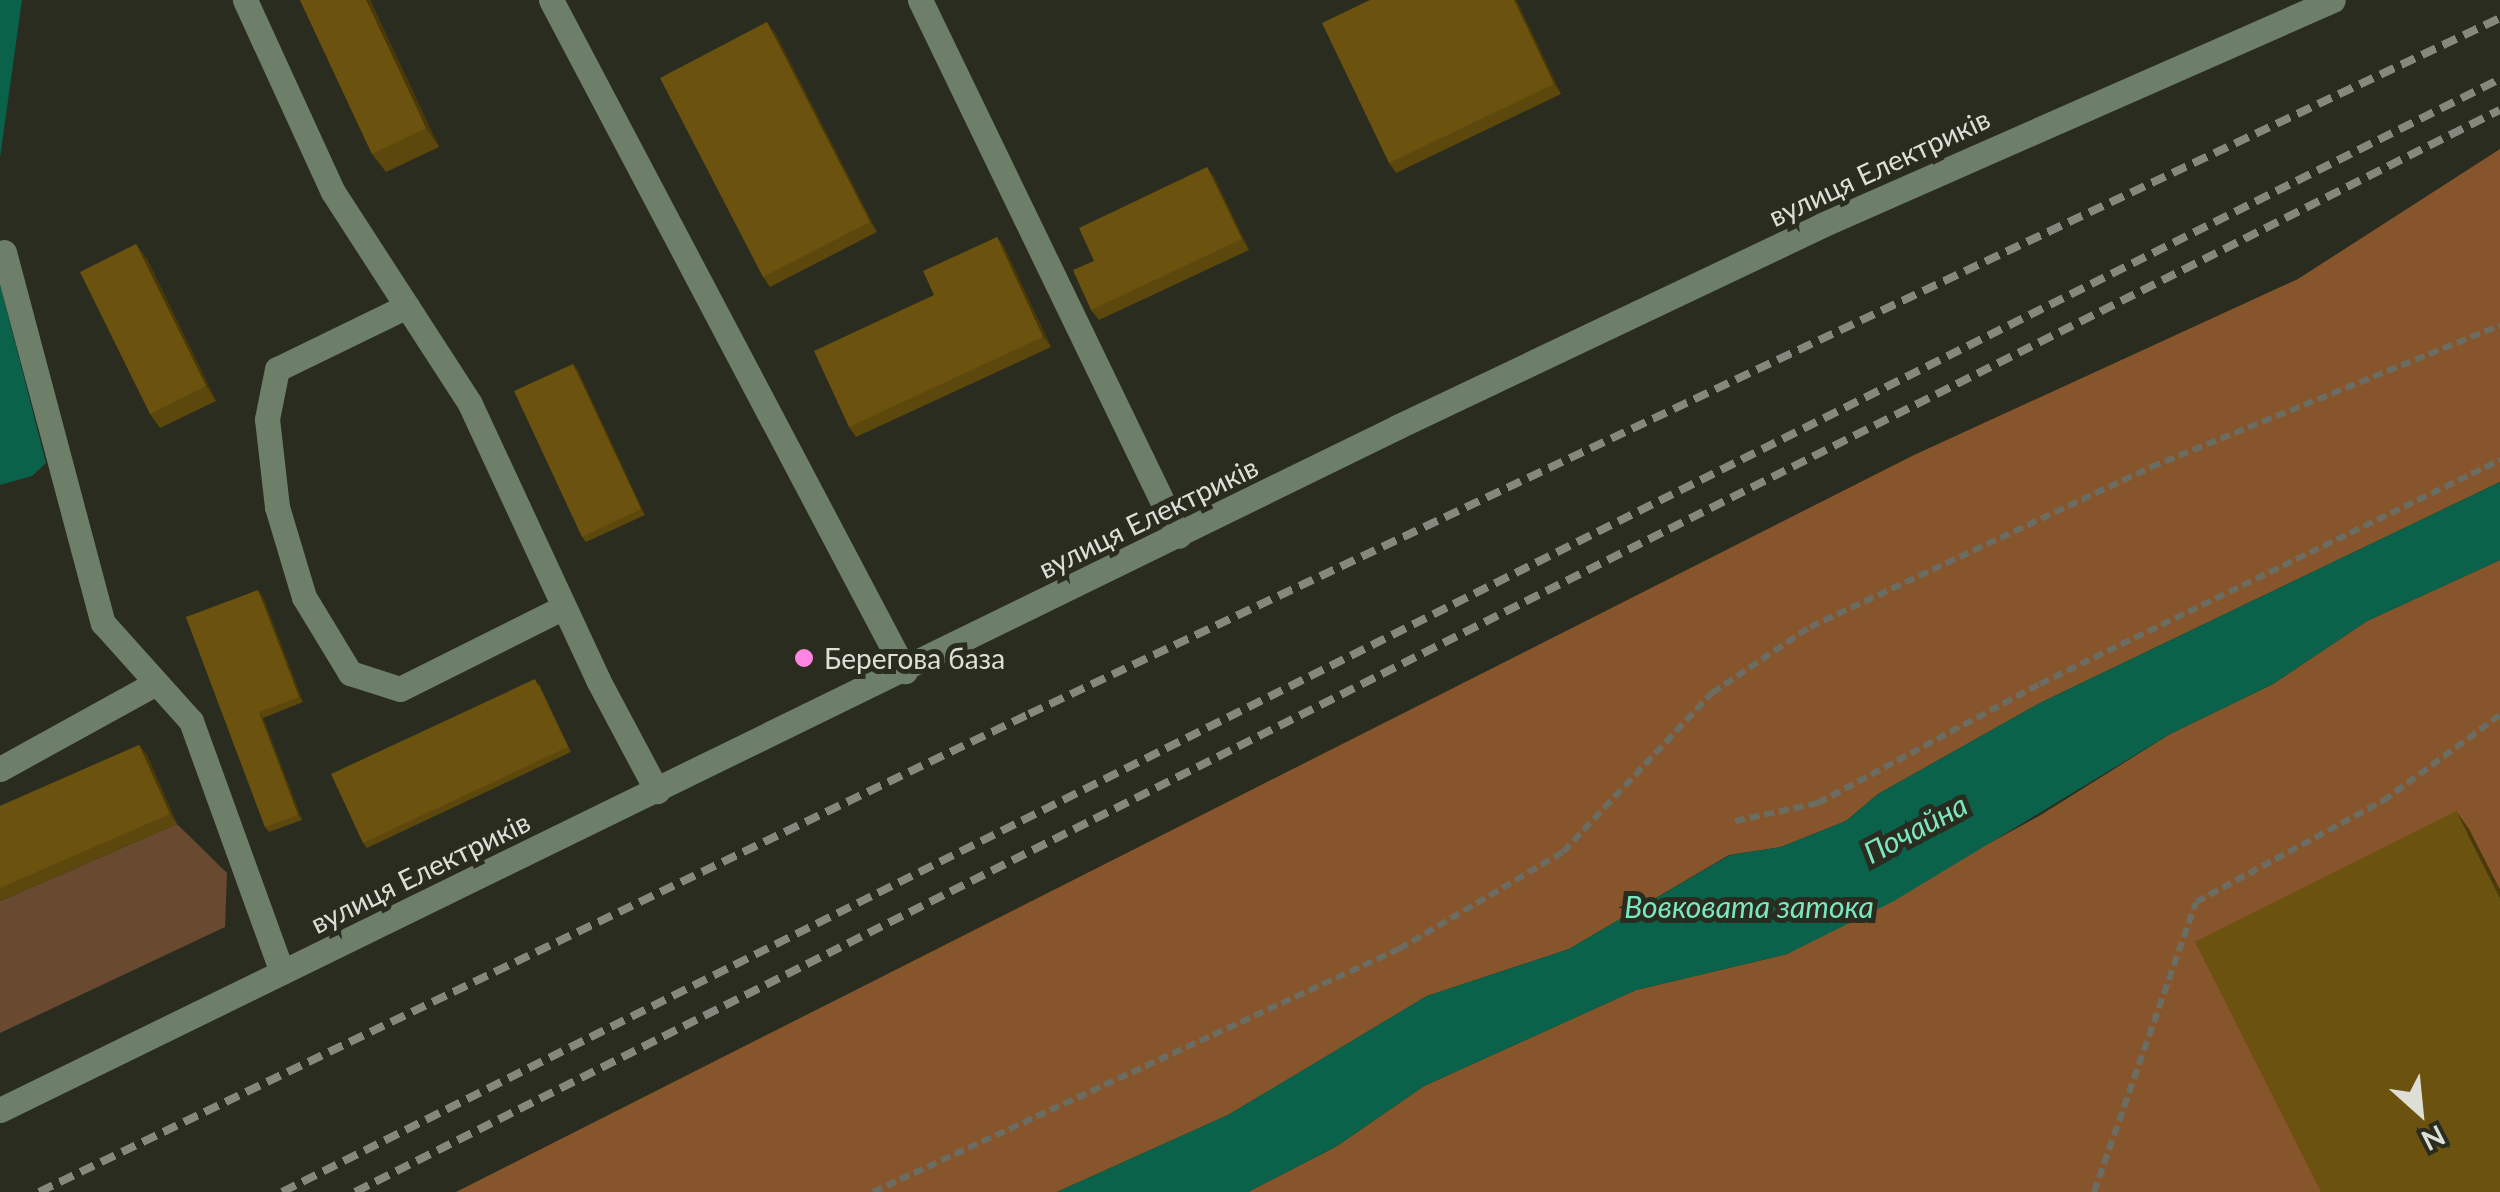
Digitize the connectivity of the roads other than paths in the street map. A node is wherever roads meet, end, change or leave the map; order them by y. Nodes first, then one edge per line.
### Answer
1 (246, 0) edge
2 (551, 0) edge
3 (920, 0) edge
4 (2333, 0) edge
5 (4, 252) dead end
6 (407, 306) junction
7 (1179, 536) junction
8 (564, 607) junction
9 (904, 671) junction
10 (156, 682) junction
11 (0, 769) edge
12 (657, 790) junction
13 (282, 972) junction
14 (0, 1110) edge

1 - 6 street
2 - 9 street
3 - 7 street
4 - 7 street, вулиця Електриків
5 - 10 street
6 - 8 street
6 - 8 street
7 - 9 street, вулиця Електриків
8 - 12 street
9 - 12 street, вулиця Електриків
10 - 11 street
10 - 13 street
12 - 13 street, вулиця Електриків
13 - 14 street, вулиця Електриків

